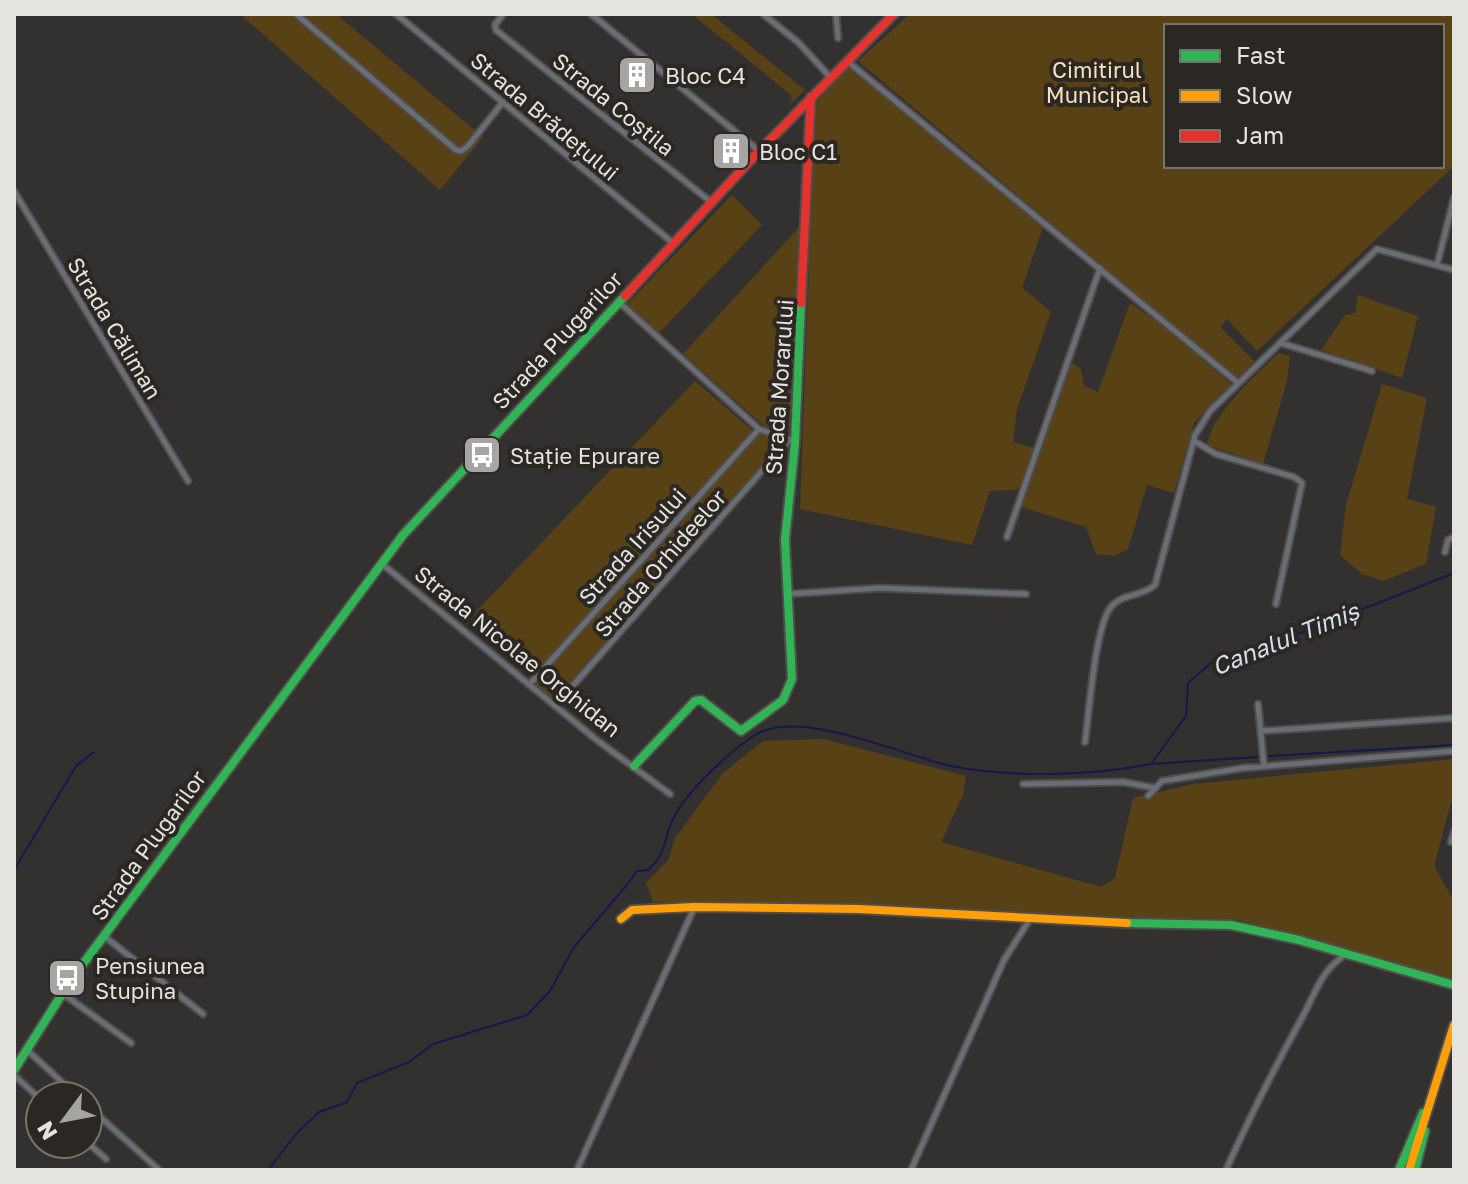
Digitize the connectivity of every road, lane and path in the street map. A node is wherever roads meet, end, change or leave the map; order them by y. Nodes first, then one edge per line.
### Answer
1 (296, 14) edge
2 (396, 14) edge
3 (503, 14) edge
4 (591, 14) edge
5 (763, 14) edge
6 (836, 14) edge
7 (892, 14) edge
8 (838, 38) dead end
9 (846, 60) junction
10 (830, 77) junction
11 (811, 97) junction
12 (503, 102) junction
13 (759, 151) junction
14 (14, 191) edge
15 (1454, 198) edge
16 (712, 202) junction
17 (673, 243) junction
18 (1437, 265) junction
19 (1100, 268) junction
20 (1454, 270) edge
21 (619, 302) junction
22 (1280, 343) junction
23 (1372, 371) dead end
24 (1238, 382) junction
25 (759, 429) junction
26 (1194, 441) junction
27 (792, 442) junction
28 (188, 481) dead end
29 (1007, 537) dead end
30 (1454, 537) edge
31 (1445, 552) dead end
32 (381, 563) junction
33 (788, 594) junction
34 (1026, 594) dead end
35 (1276, 604) dead end
36 (529, 685) junction
37 (1258, 704) dead end
38 (555, 706) junction
39 (1454, 718) edge
40 (1261, 731) junction
41 (1085, 742) dead end
42 (1454, 751) edge
43 (634, 766) junction
44 (1264, 766) junction
45 (1023, 784) dead end
46 (1156, 788) junction
47 (670, 794) dead end
48 (1148, 796) dead end
49 (1454, 832) edge
50 (1451, 842) dead end
51 (694, 907) junction
52 (621, 919) dead end
53 (1030, 919) junction
54 (104, 936) junction
55 (1346, 954) junction
56 (1454, 985) edge
57 (62, 993) junction
58 (203, 1014) dead end
59 (1454, 1025) edge
60 (131, 1043) dead end
61 (27, 1050) junction
62 (14, 1073) edge
63 (60, 1080) edge
64 (1433, 1093) junction
65 (104, 1120) edge
66 (159, 1170) edge
67 (577, 1170) edge
68 (911, 1170) edge
69 (1226, 1170) edge
70 (1399, 1170) edge
71 (1409, 1170) edge
72 (1415, 1170) edge

1 - 12 street
2 - 12 street, Strada Brădețului
3 - 16 street, Strada Coștila
4 - 13 street
5 - 10 street
6 - 8 street
7 - 9 street, Strada Plugarilor
9 - 10 street, Strada Plugarilor
9 - 19 street
10 - 11 street, Strada Plugarilor
11 - 13 street, Strada Plugarilor
11 - 27 street, Strada Morarului
12 - 17 street, Strada Brădețului
13 - 16 street, Strada Plugarilor
14 - 28 street, Strada Căliman
15 - 18 street
16 - 17 street, Strada Plugarilor
17 - 21 street, Strada Plugarilor
18 - 20 street
18 - 22 street
19 - 24 street
19 - 29 street
21 - 25 street
21 - 32 street, Strada Plugarilor
22 - 23 street
22 - 24 street
24 - 26 street
25 - 27 street
25 - 36 street, Strada Irisului
26 - 35 street
26 - 41 street
27 - 33 street, Strada Morarului
27 - 38 street, Strada Orhideelor
30 - 31 street
32 - 36 street, Strada Nicolae Orghidan
32 - 54 street, Strada Plugarilor
33 - 34 street
33 - 43 street, Strada Morarului
36 - 38 street, Strada Nicolae Orghidan
37 - 40 street
38 - 43 street, Strada Nicolae Orghidan
39 - 40 street
40 - 44 street
42 - 44 street
43 - 47 street, Strada Nicolae Orghidan
44 - 46 street
45 - 46 street
46 - 48 street
49 - 50 street
51 - 52 street
51 - 53 street
51 - 67 street
53 - 55 street
53 - 68 street
54 - 57 street, Strada Plugarilor
54 - 58 street
55 - 56 street
55 - 69 street
57 - 60 street
57 - 61 street, Strada Plugarilor
59 - 64 street
61 - 62 street, Strada Plugarilor
61 - 63 street
64 - 70 street
64 - 71 street
64 - 72 street
65 - 66 street

